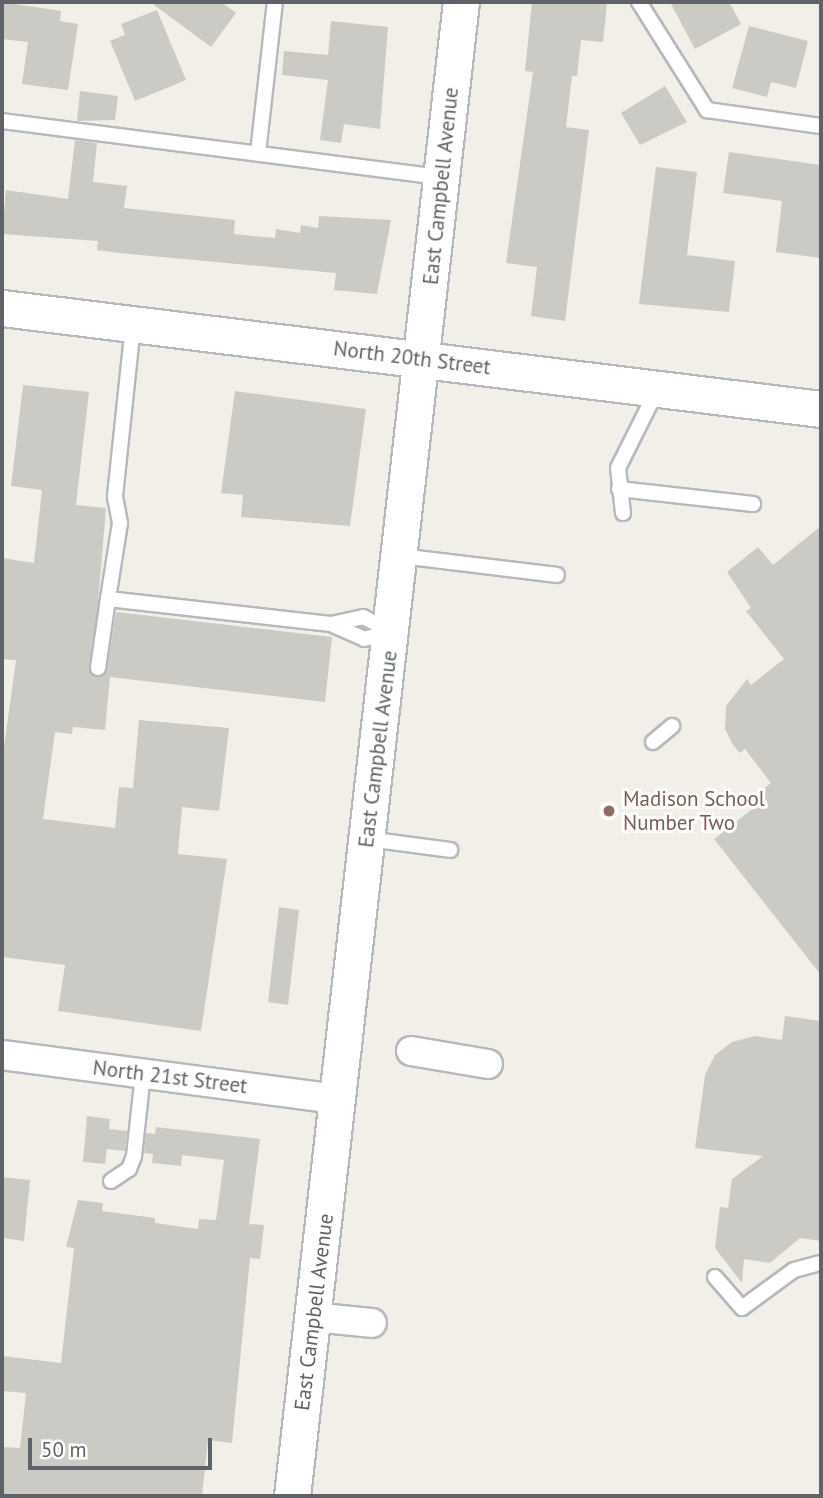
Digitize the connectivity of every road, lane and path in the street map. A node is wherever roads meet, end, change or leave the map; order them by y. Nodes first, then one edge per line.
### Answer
1 (275, 2) edge
2 (461, 2) edge
3 (639, 2) edge
4 (2, 121) edge
5 (821, 126) edge
6 (258, 153) junction
7 (442, 177) junction
8 (2, 308) edge
9 (133, 323) junction
10 (421, 360) junction
11 (658, 389) junction
12 (821, 409) edge
13 (619, 489) junction
14 (752, 504) dead end
15 (622, 513) dead end
16 (400, 556) junction
17 (557, 575) dead end
18 (108, 599) junction
19 (392, 632) junction
20 (98, 668) dead end
21 (672, 726) dead end
22 (653, 742) dead end
23 (368, 839) junction
24 (450, 850) dead end
25 (411, 1051) dead end
26 (2, 1055) edge
27 (488, 1064) dead end
28 (143, 1074) junction
29 (338, 1099) junction
30 (111, 1181) dead end
31 (821, 1263) edge
32 (715, 1277) dead end
33 (313, 1317) junction
34 (372, 1323) dead end
35 (292, 1496) edge

1 - 6 lane
2 - 7 street, East Campbell Avenue
3 - 5 lane
4 - 6 lane
6 - 7 lane
7 - 10 street, East Campbell Avenue
8 - 9 street, North 20th Street
9 - 10 street, North 20th Street
9 - 18 lane
10 - 11 street, North 20th Street
10 - 16 street, East Campbell Avenue
11 - 12 street, North 20th Street
11 - 13 lane
13 - 14 lane
13 - 15 lane
16 - 17 lane
16 - 19 street, East Campbell Avenue
18 - 19 lane
18 - 20 lane
19 - 23 street, East Campbell Avenue
21 - 22 lane
23 - 24 lane
23 - 29 street, East Campbell Avenue
25 - 27 street
26 - 28 street, North 21st Street
28 - 29 street, North 21st Street
28 - 30 lane
29 - 33 street, East Campbell Avenue
31 - 32 lane
33 - 34 street
33 - 35 street, East Campbell Avenue

